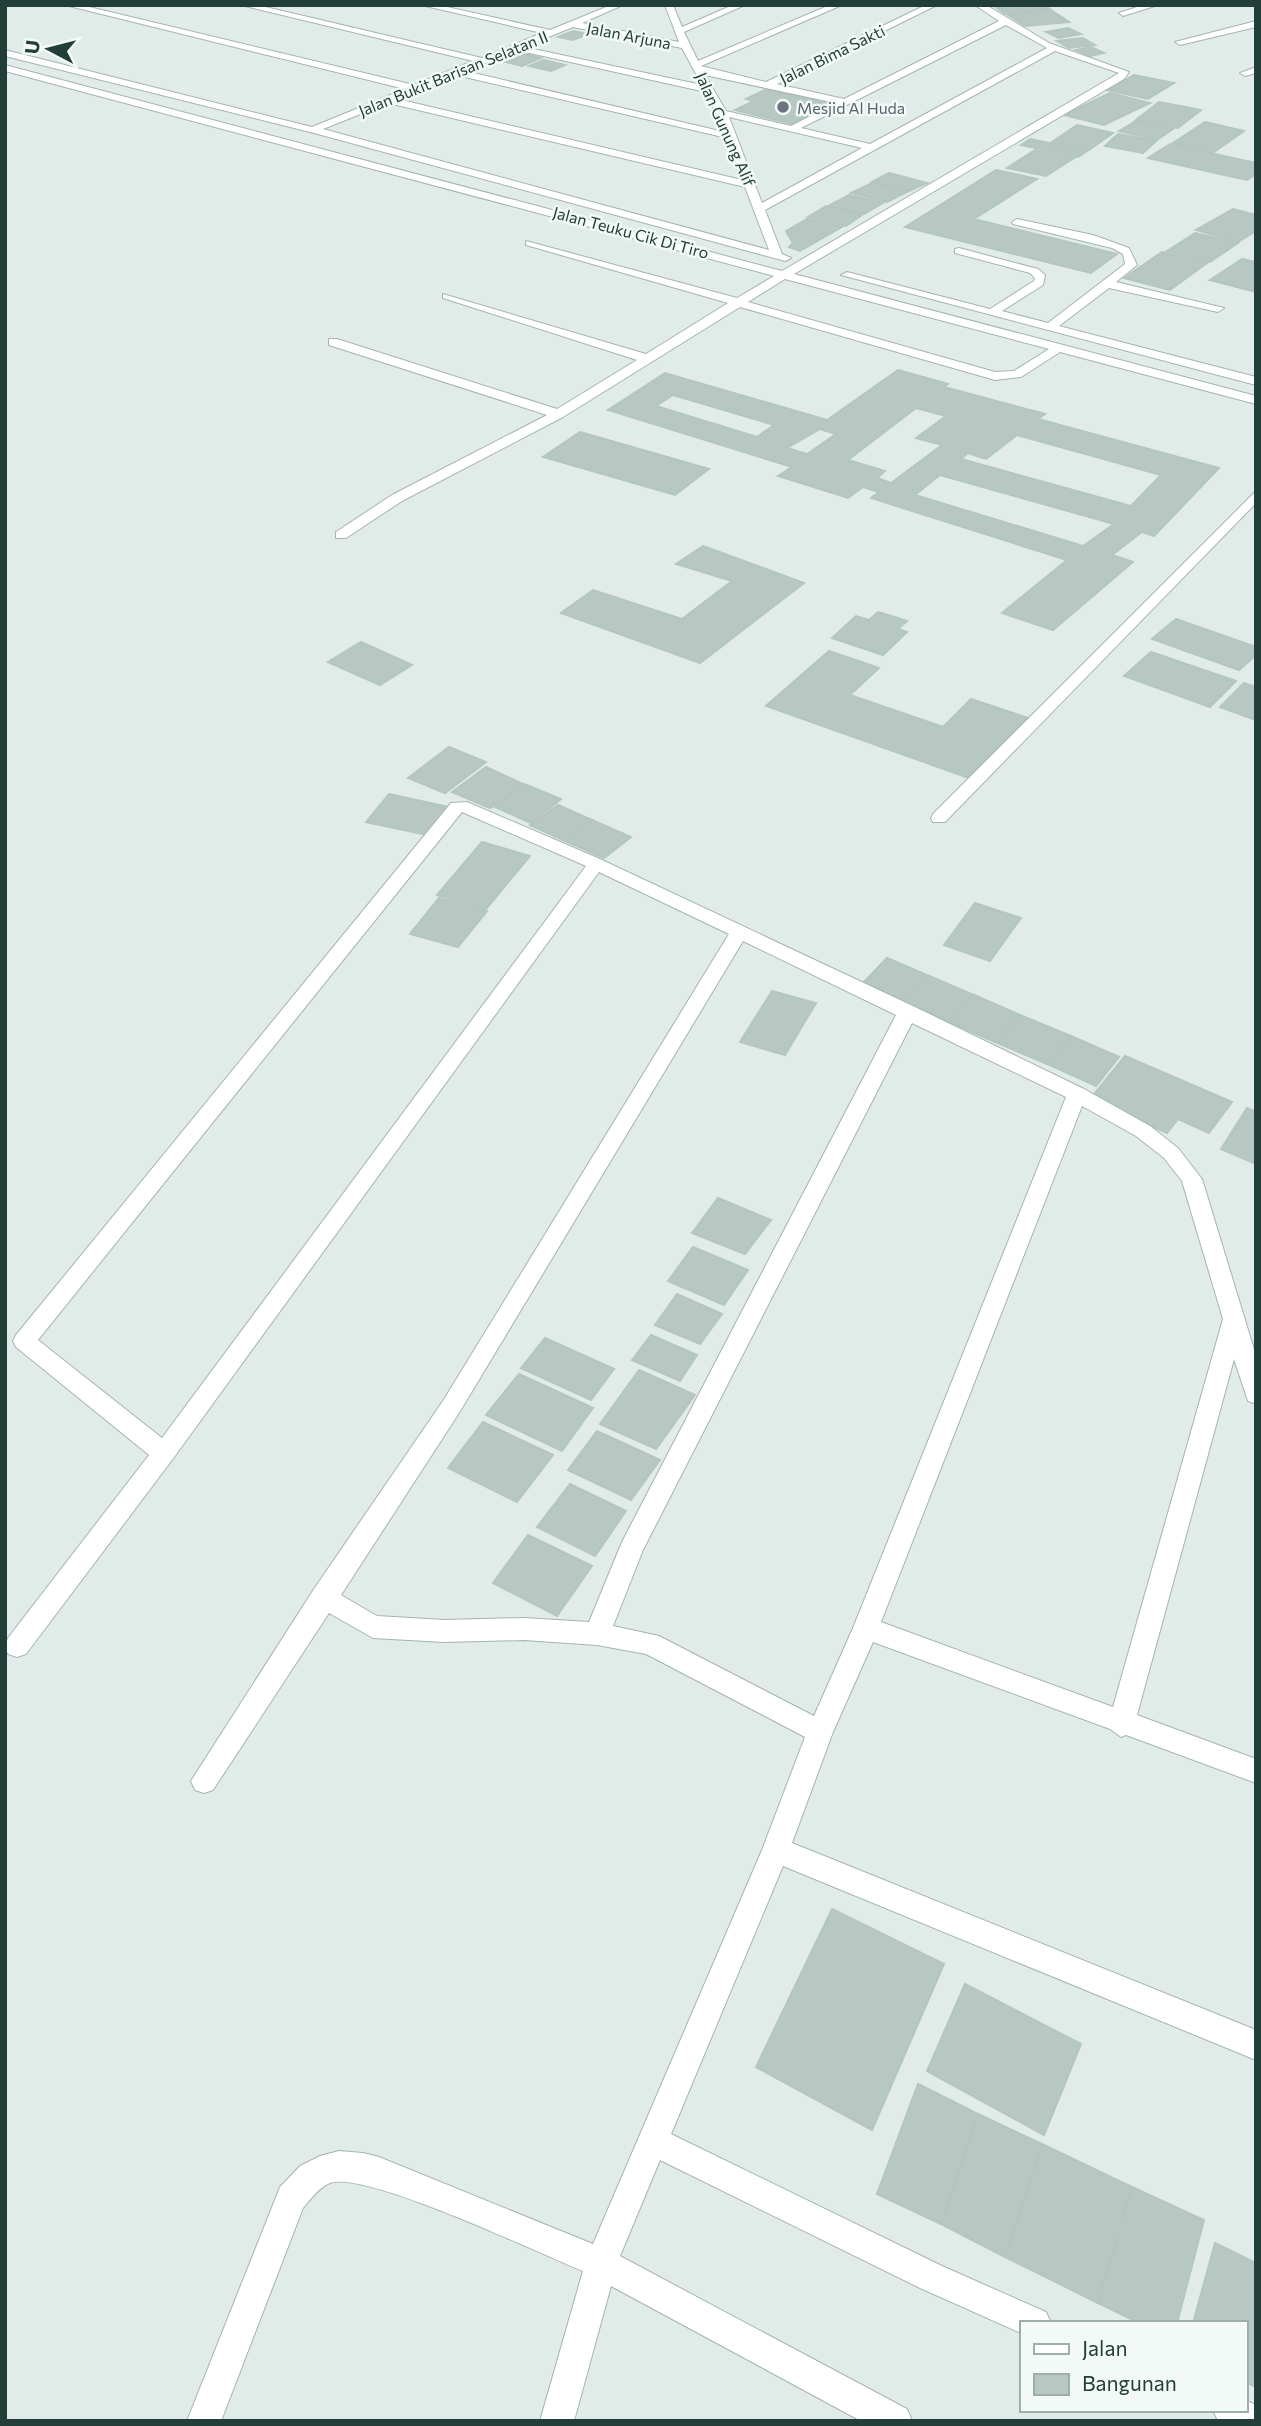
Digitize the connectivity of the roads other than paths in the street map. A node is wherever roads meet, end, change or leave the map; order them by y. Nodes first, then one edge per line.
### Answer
1 (69, 5) edge
2 (244, 5) edge
3 (425, 5) edge
4 (669, 5) edge
5 (741, 5) edge
6 (838, 5) edge
7 (933, 5) edge
8 (979, 5) edge
9 (1154, 5) edge
10 (616, 6) edge
11 (1123, 13) dead end
12 (1006, 21) junction
13 (572, 24) junction
14 (1256, 24) edge
15 (679, 31) junction
16 (552, 33) junction
17 (1180, 42) dead end
18 (685, 46) junction
19 (517, 48) junction
20 (1054, 48) junction
21 (5, 53) edge
22 (484, 61) junction
23 (5, 68) edge
24 (699, 68) junction
25 (1256, 70) edge
26 (456, 72) junction
27 (1245, 73) dead end
28 (768, 85) junction
29 (412, 88) junction
30 (710, 90) junction
31 (388, 100) junction
32 (845, 102) junction
33 (722, 113) junction
34 (314, 130) junction
35 (790, 130) junction
36 (730, 136) junction
37 (286, 141) junction
38 (869, 147) junction
39 (752, 185) junction
40 (760, 208) junction
41 (1017, 222) dead end
42 (530, 243) dead end
43 (959, 251) dead end
44 (777, 256) junction
45 (803, 264) junction
46 (817, 267) dead end
47 (830, 271) dead end
48 (788, 274) junction
49 (1108, 284) junction
50 (447, 296) dead end
51 (740, 303) junction
52 (1217, 308) dead end
53 (991, 313) junction
54 (1049, 328) junction
55 (333, 342) dead end
56 (1058, 348) junction
57 (648, 359) junction
58 (1256, 381) edge
59 (1256, 400) edge
60 (558, 414) junction
61 (1256, 495) edge
62 (341, 535) dead end
63 (939, 818) dead end
64 (596, 864) junction
65 (738, 934) junction
66 (908, 1011) junction
67 (1077, 1094) junction
68 (1235, 1316) junction
69 (1256, 1395) edge
70 (164, 1454) junction
71 (323, 1597) junction
72 (866, 1628) junction
73 (597, 1634) junction
74 (16, 1646) dead end
75 (1121, 1725) junction
76 (820, 1732) junction
77 (1256, 1771) edge
78 (204, 1780) dead end
79 (776, 1850) junction
80 (1256, 2045) edge
81 (655, 2142) junction
82 (601, 2263) junction
83 (1030, 2321) edge
84 (1234, 2412) edge
85 (204, 2421) edge
86 (557, 2421) edge
87 (895, 2421) edge
88 (1254, 2421) edge

1 - 29 street
2 - 22 street
3 - 16 street
4 - 15 street, Jalan Gunung Alif
5 - 15 street
6 - 24 street
7 - 28 street, Jalan Bima Sakti
8 - 12 street
9 - 11 street
10 - 13 street, Jalan Bukit Barisan Selatan II
12 - 20 street
12 - 32 street
13 - 16 street, Jalan Bukit Barisan Selatan II
13 - 18 street, Jalan Arjuna
14 - 17 street
15 - 18 street, Jalan Gunung Alif
16 - 19 street, Jalan Bukit Barisan Selatan II
18 - 24 street, Jalan Gunung Alif
19 - 22 street, Jalan Bukit Barisan Selatan II
19 - 30 street
20 - 38 street
20 - 45 street
21 - 34 street, Jalan Teuku Cik Di Tiro
22 - 26 street, Jalan Bukit Barisan Selatan II
23 - 37 street, Jalan Teuku Cik Di Tiro
24 - 28 street, Jalan Bima Sakti
24 - 30 street, Jalan Gunung Alif
25 - 27 street
26 - 29 street, Jalan Bukit Barisan Selatan II
26 - 36 street
28 - 32 street, Jalan Bima Sakti
29 - 31 street, Jalan Bukit Barisan Selatan II
30 - 33 street, Jalan Gunung Alif
31 - 34 street, Jalan Bukit Barisan Selatan II
31 - 39 street
32 - 35 street
33 - 35 street
33 - 36 street, Jalan Gunung Alif
34 - 37 street, Jalan Bukit Barisan Selatan II
34 - 44 street, Jalan Teuku Cik Di Tiro
35 - 38 street
36 - 39 street, Jalan Gunung Alif
37 - 48 street, Jalan Teuku Cik Di Tiro
38 - 40 street
39 - 40 street, Jalan Gunung Alif
40 - 44 street, Jalan Gunung Alif
41 - 49 street
42 - 51 street
43 - 53 street
44 - 45 street, Jalan Teuku Cik Di Tiro
45 - 46 street, Jalan Teuku Cik Di Tiro
45 - 48 street
47 - 53 street
48 - 51 street
48 - 56 street, Jalan Teuku Cik Di Tiro
49 - 52 street
49 - 54 street
50 - 57 street
51 - 56 street
51 - 57 street
53 - 54 street
54 - 58 street
55 - 60 street
56 - 59 street, Jalan Teuku Cik Di Tiro
57 - 60 street
60 - 62 street
61 - 63 street
64 - 65 street
64 - 70 street
64 - 70 street
65 - 66 street
65 - 71 street
66 - 67 street
66 - 73 street
67 - 68 street
67 - 72 street
68 - 69 street
68 - 75 street
70 - 74 street
71 - 73 street
71 - 78 street
72 - 75 street
72 - 76 street
73 - 76 street
75 - 77 street
76 - 79 street
79 - 80 street
79 - 81 street
81 - 82 street
81 - 83 street
82 - 85 street
82 - 86 street
82 - 87 street
84 - 88 street

